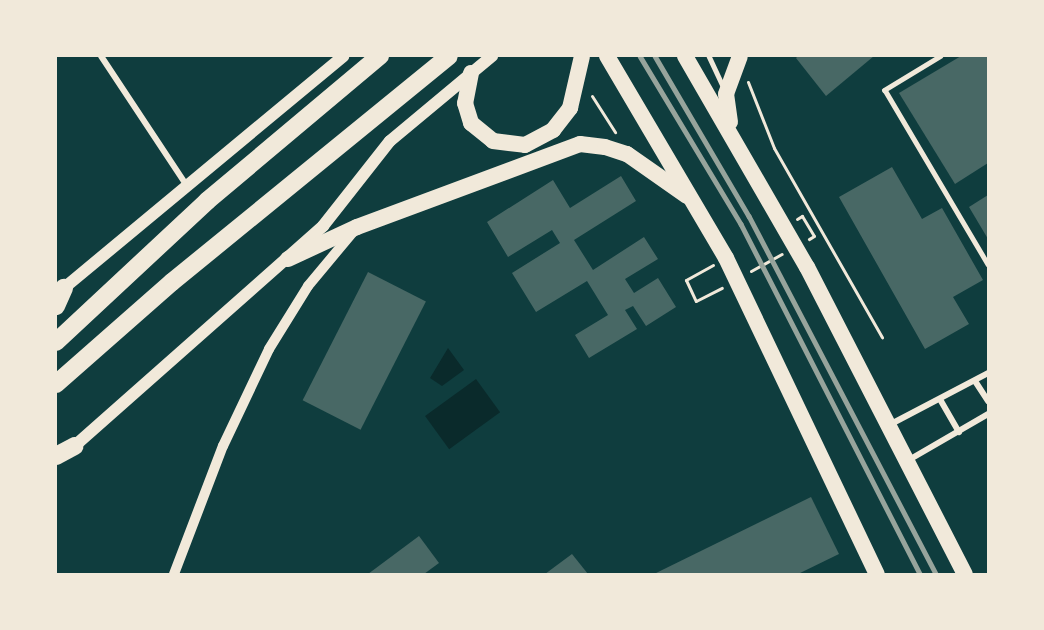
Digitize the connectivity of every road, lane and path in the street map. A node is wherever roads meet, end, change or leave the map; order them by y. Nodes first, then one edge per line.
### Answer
1 (101, 56) edge
2 (343, 56) edge
3 (380, 56) edge
4 (449, 56) edge
5 (492, 56) edge
6 (582, 56) edge
7 (607, 56) edge
8 (686, 56) edge
9 (709, 56) edge
10 (740, 56) edge
11 (941, 56) edge
12 (471, 73) junction
13 (747, 78) dead end
14 (726, 94) junction
15 (592, 96) dead end
16 (735, 138) junction
17 (619, 139) dead end
18 (187, 186) junction
19 (692, 200) junction
20 (802, 216) dead end
21 (357, 227) junction
22 (805, 241) dead end
23 (787, 251) dead end
24 (726, 258) junction
25 (288, 259) junction
26 (988, 264) edge
27 (747, 274) dead end
28 (726, 285) dead end
29 (60, 292) edge
30 (56, 306) edge
31 (882, 337) dead end
32 (56, 342) edge
33 (988, 373) edge
34 (975, 381) junction
35 (56, 384) edge
36 (940, 401) junction
37 (988, 401) edge
38 (988, 414) edge
39 (888, 426) junction
40 (959, 432) junction
41 (75, 446) junction
42 (56, 456) edge
43 (906, 461) junction
44 (56, 463) edge
45 (174, 574) edge
46 (877, 574) edge
47 (965, 574) edge

1 - 18 street
2 - 18 main road
3 - 32 highway
4 - 35 highway
5 - 12 main road
6 - 12 highway
7 - 19 highway
8 - 16 highway
9 - 14 lane
10 - 14 highway
11 - 26 lane
12 - 25 main road
13 - 31 path
14 - 16 highway
15 - 17 path
16 - 39 highway
18 - 29 main road
19 - 21 highway
19 - 24 highway
20 - 22 path
21 - 25 highway
21 - 45 street
23 - 27 path
24 - 28 path
24 - 46 highway
25 - 41 main road
29 - 30 highway
33 - 34 street
34 - 36 street
34 - 37 street
36 - 39 street
36 - 40 street
38 - 40 street
39 - 43 highway
40 - 43 street
41 - 42 highway
41 - 44 main road
43 - 47 highway

